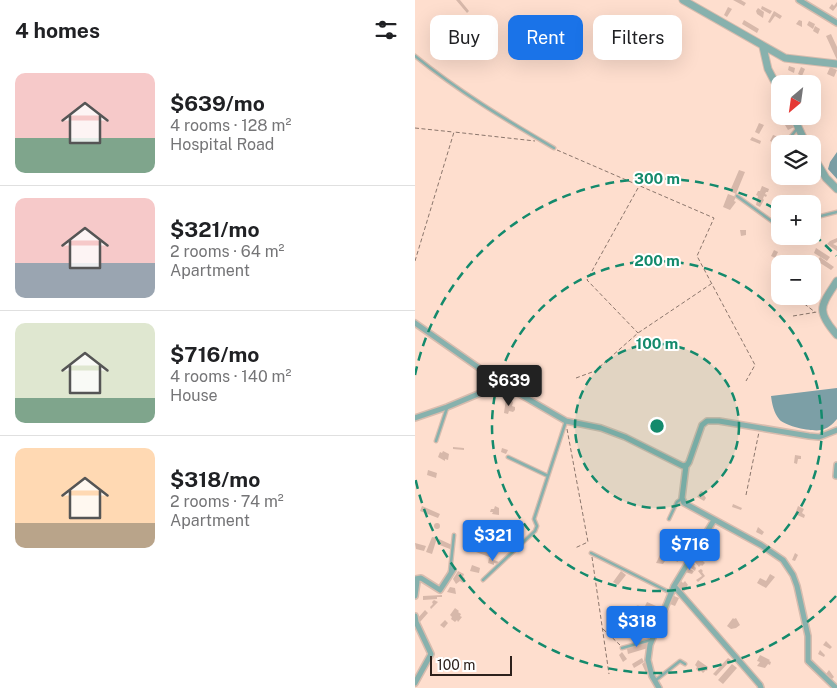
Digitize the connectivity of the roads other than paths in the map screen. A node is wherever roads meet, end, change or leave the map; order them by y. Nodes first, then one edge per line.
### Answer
1 (683, 0) edge
2 (799, 0) edge
3 (837, 23) edge
4 (763, 47) junction
5 (415, 56) edge
6 (837, 64) edge
7 (772, 75) edge
8 (797, 125) edge
9 (798, 128) junction
10 (792, 135) edge
11 (802, 135) edge
12 (554, 148) road end
13 (821, 170) edge
14 (837, 189) edge
15 (737, 196) dead end
16 (837, 212) edge
17 (821, 216) edge
18 (771, 221) edge
19 (836, 284) edge
20 (415, 323) edge
21 (837, 334) edge
22 (502, 384) junction
23 (447, 407) junction
24 (415, 418) edge
25 (566, 421) junction
26 (837, 430) edge
27 (437, 441) dead end
28 (508, 458) dead end
29 (837, 465) edge
30 (686, 466) junction
31 (548, 476) junction
32 (837, 476) edge
33 (682, 498) junction
34 (669, 519) dead end
35 (714, 520) junction
36 (454, 535) dead end
37 (591, 553) road end
38 (452, 572) joint
39 (415, 579) edge
40 (483, 580) dead end
41 (674, 586) junction
42 (672, 594) junction
43 (415, 596) edge
44 (638, 608) dead end
45 (415, 616) edge
46 (660, 620) junction
47 (652, 640) junction
48 (622, 648) road end
49 (685, 664) dead end
50 (655, 681) junction
51 (415, 683) edge
52 (659, 688) edge
53 (761, 688) edge
54 (836, 688) edge

1 - 4 street
2 - 3 street
4 - 6 street
4 - 7 street
5 - 12 lane
8 - 9 street
9 - 10 lane
9 - 11 street
13 - 14 street
15 - 18 lane
16 - 17 lane
19 - 21 street
20 - 22 street
22 - 23 street
22 - 25 street
23 - 24 street
23 - 27 lane
25 - 30 street
25 - 31 lane
26 - 30 street
28 - 31 lane
29 - 32 street
30 - 33 street
31 - 40 lane
33 - 34 lane
33 - 35 street
35 - 41 street
35 - 54 street
36 - 38 lane
37 - 42 lane
38 - 39 street
39 - 43 street
41 - 42 street
41 - 53 street
42 - 46 street
44 - 46 lane
45 - 51 street
46 - 47 street
47 - 48 lane
47 - 50 street
49 - 50 lane
50 - 52 street

